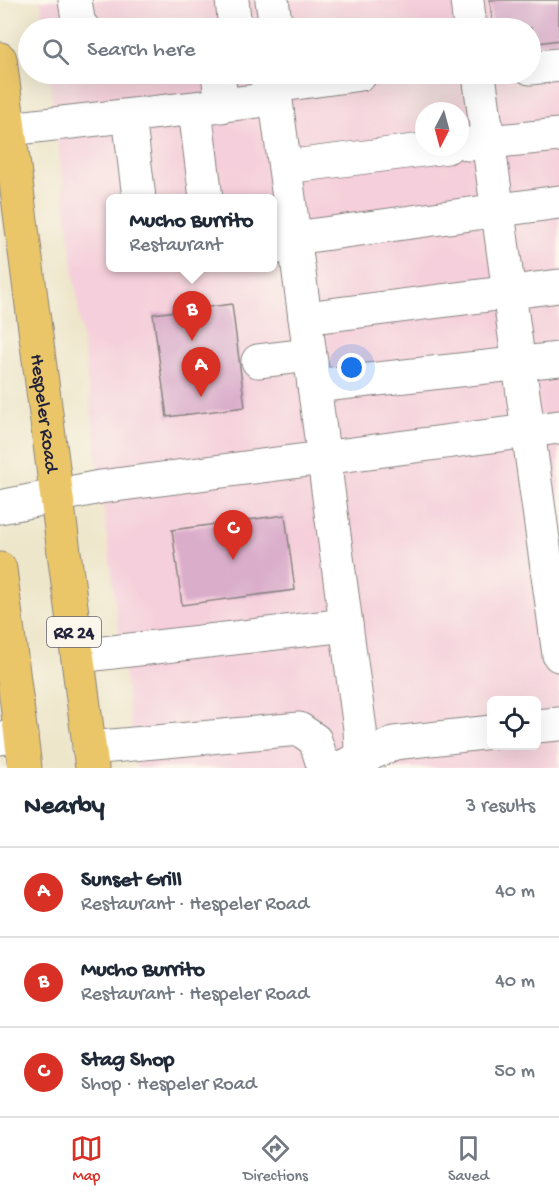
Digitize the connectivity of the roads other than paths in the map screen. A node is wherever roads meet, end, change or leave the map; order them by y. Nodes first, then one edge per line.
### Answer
1 (75, 0) edge
2 (232, 0) edge
3 (272, 0) edge
4 (467, 0) edge
5 (78, 18) edge
6 (234, 18) edge
7 (275, 18) edge
8 (469, 18) edge
9 (0, 59) edge
10 (559, 65) edge
11 (541, 67) edge
12 (215, 84) edge
13 (272, 84) edge
14 (275, 84) edge
15 (482, 84) edge
16 (209, 108) junction
17 (129, 116) junction
18 (9, 129) junction
19 (559, 135) edge
20 (474, 144) edge
21 (415, 151) edge
22 (285, 167) junction
23 (138, 194) edge
24 (206, 194) edge
25 (559, 202) edge
26 (498, 210) junction
27 (284, 243) edge
28 (559, 286) edge
29 (510, 293) junction
30 (304, 318) junction
31 (559, 360) edge
32 (258, 362) dead end
33 (520, 364) junction
34 (311, 370) junction
35 (544, 429) edge
36 (323, 457) junction
37 (57, 495) junction
38 (0, 507) edge
39 (0, 568) edge
40 (346, 625) junction
41 (559, 655) edge
42 (78, 656) junction
43 (559, 724) edge
44 (541, 726) edge
45 (487, 733) edge
46 (10, 736) edge
47 (91, 758) edge
48 (355, 764) edge
49 (25, 768) edge
50 (324, 768) edge

1 - 5 lane
2 - 6 lane
3 - 7 lane
4 - 8 lane
9 - 18 main road, Hespeler Road / RR 24
10 - 11 lane
12 - 16 lane
13 - 16 lane
14 - 22 lane
15 - 20 lane
16 - 17 lane
16 - 24 lane
17 - 18 lane
17 - 23 lane
18 - 37 main road, Hespeler Road / RR 24
19 - 20 lane
20 - 26 lane
21 - 22 lane
22 - 27 lane
25 - 26 lane
26 - 27 lane
26 - 29 lane
27 - 30 lane
28 - 29 lane
29 - 30 lane
29 - 33 lane
30 - 34 lane
31 - 33 lane
32 - 34 lane
33 - 34 lane
33 - 35 lane
34 - 36 lane
35 - 36 lane
35 - 41 lane
36 - 37 lane
36 - 40 lane
37 - 38 lane
37 - 42 main road, Hespeler Road / RR 24
39 - 46 main road
40 - 42 lane
40 - 48 lane
42 - 47 main road, Hespeler Road / RR 24
43 - 44 lane
45 - 48 lane
46 - 49 main road
47 - 50 lane

